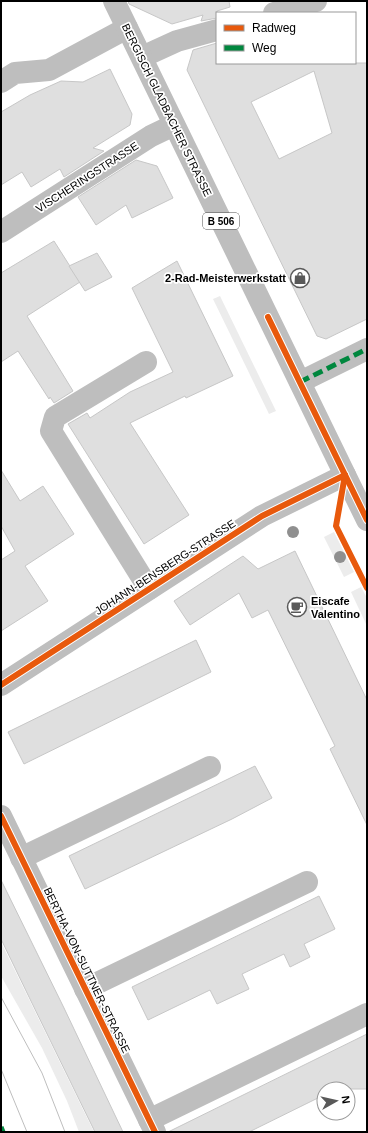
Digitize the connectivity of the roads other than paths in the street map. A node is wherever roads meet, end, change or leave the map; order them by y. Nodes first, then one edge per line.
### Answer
1 (114, 1) edge
2 (316, 1) edge
3 (278, 12) edge
4 (127, 28) junction
5 (216, 30) edge
6 (142, 57) junction
7 (1, 82) edge
8 (174, 125) junction
9 (1, 232) edge
10 (367, 349) edge
11 (146, 362) dead end
12 (300, 382) junction
13 (345, 475) junction
14 (367, 520) edge
15 (149, 589) junction
16 (1, 685) edge
17 (210, 767) dead end
18 (1, 816) edge
19 (21, 858) junction
20 (307, 882) dead end
21 (85, 989) junction
22 (367, 1014) edge
23 (152, 1126) edge

1 - 4 street, BERGISCH GLADBACHER STRASSE / B 506
2 - 3 street
4 - 6 street, BERGISCH GLADBACHER STRASSE / B 506
4 - 7 street
5 - 6 street
6 - 8 street, BERGISCH GLADBACHER STRASSE / B 506
8 - 9 street, VISCHERINGSTRASSE
8 - 12 street, BERGISCH GLADBACHER STRASSE / B 506
10 - 12 street
11 - 15 street
12 - 13 street, BERGISCH GLADBACHER STRASSE / B 506
13 - 14 street, BERGISCH GLADBACHER STRASSE / B 506
13 - 15 street, JOHANN-BENSBERG-STRASSE
15 - 16 street, JOHANN-BENSBERG-STRASSE
17 - 19 street
18 - 19 street, BERTHA-VON-SUTTNER-STRASSE
19 - 21 street, BERTHA-VON-SUTTNER-STRASSE
20 - 21 street
21 - 23 street, BERTHA-VON-SUTTNER-STRASSE
22 - 23 street

